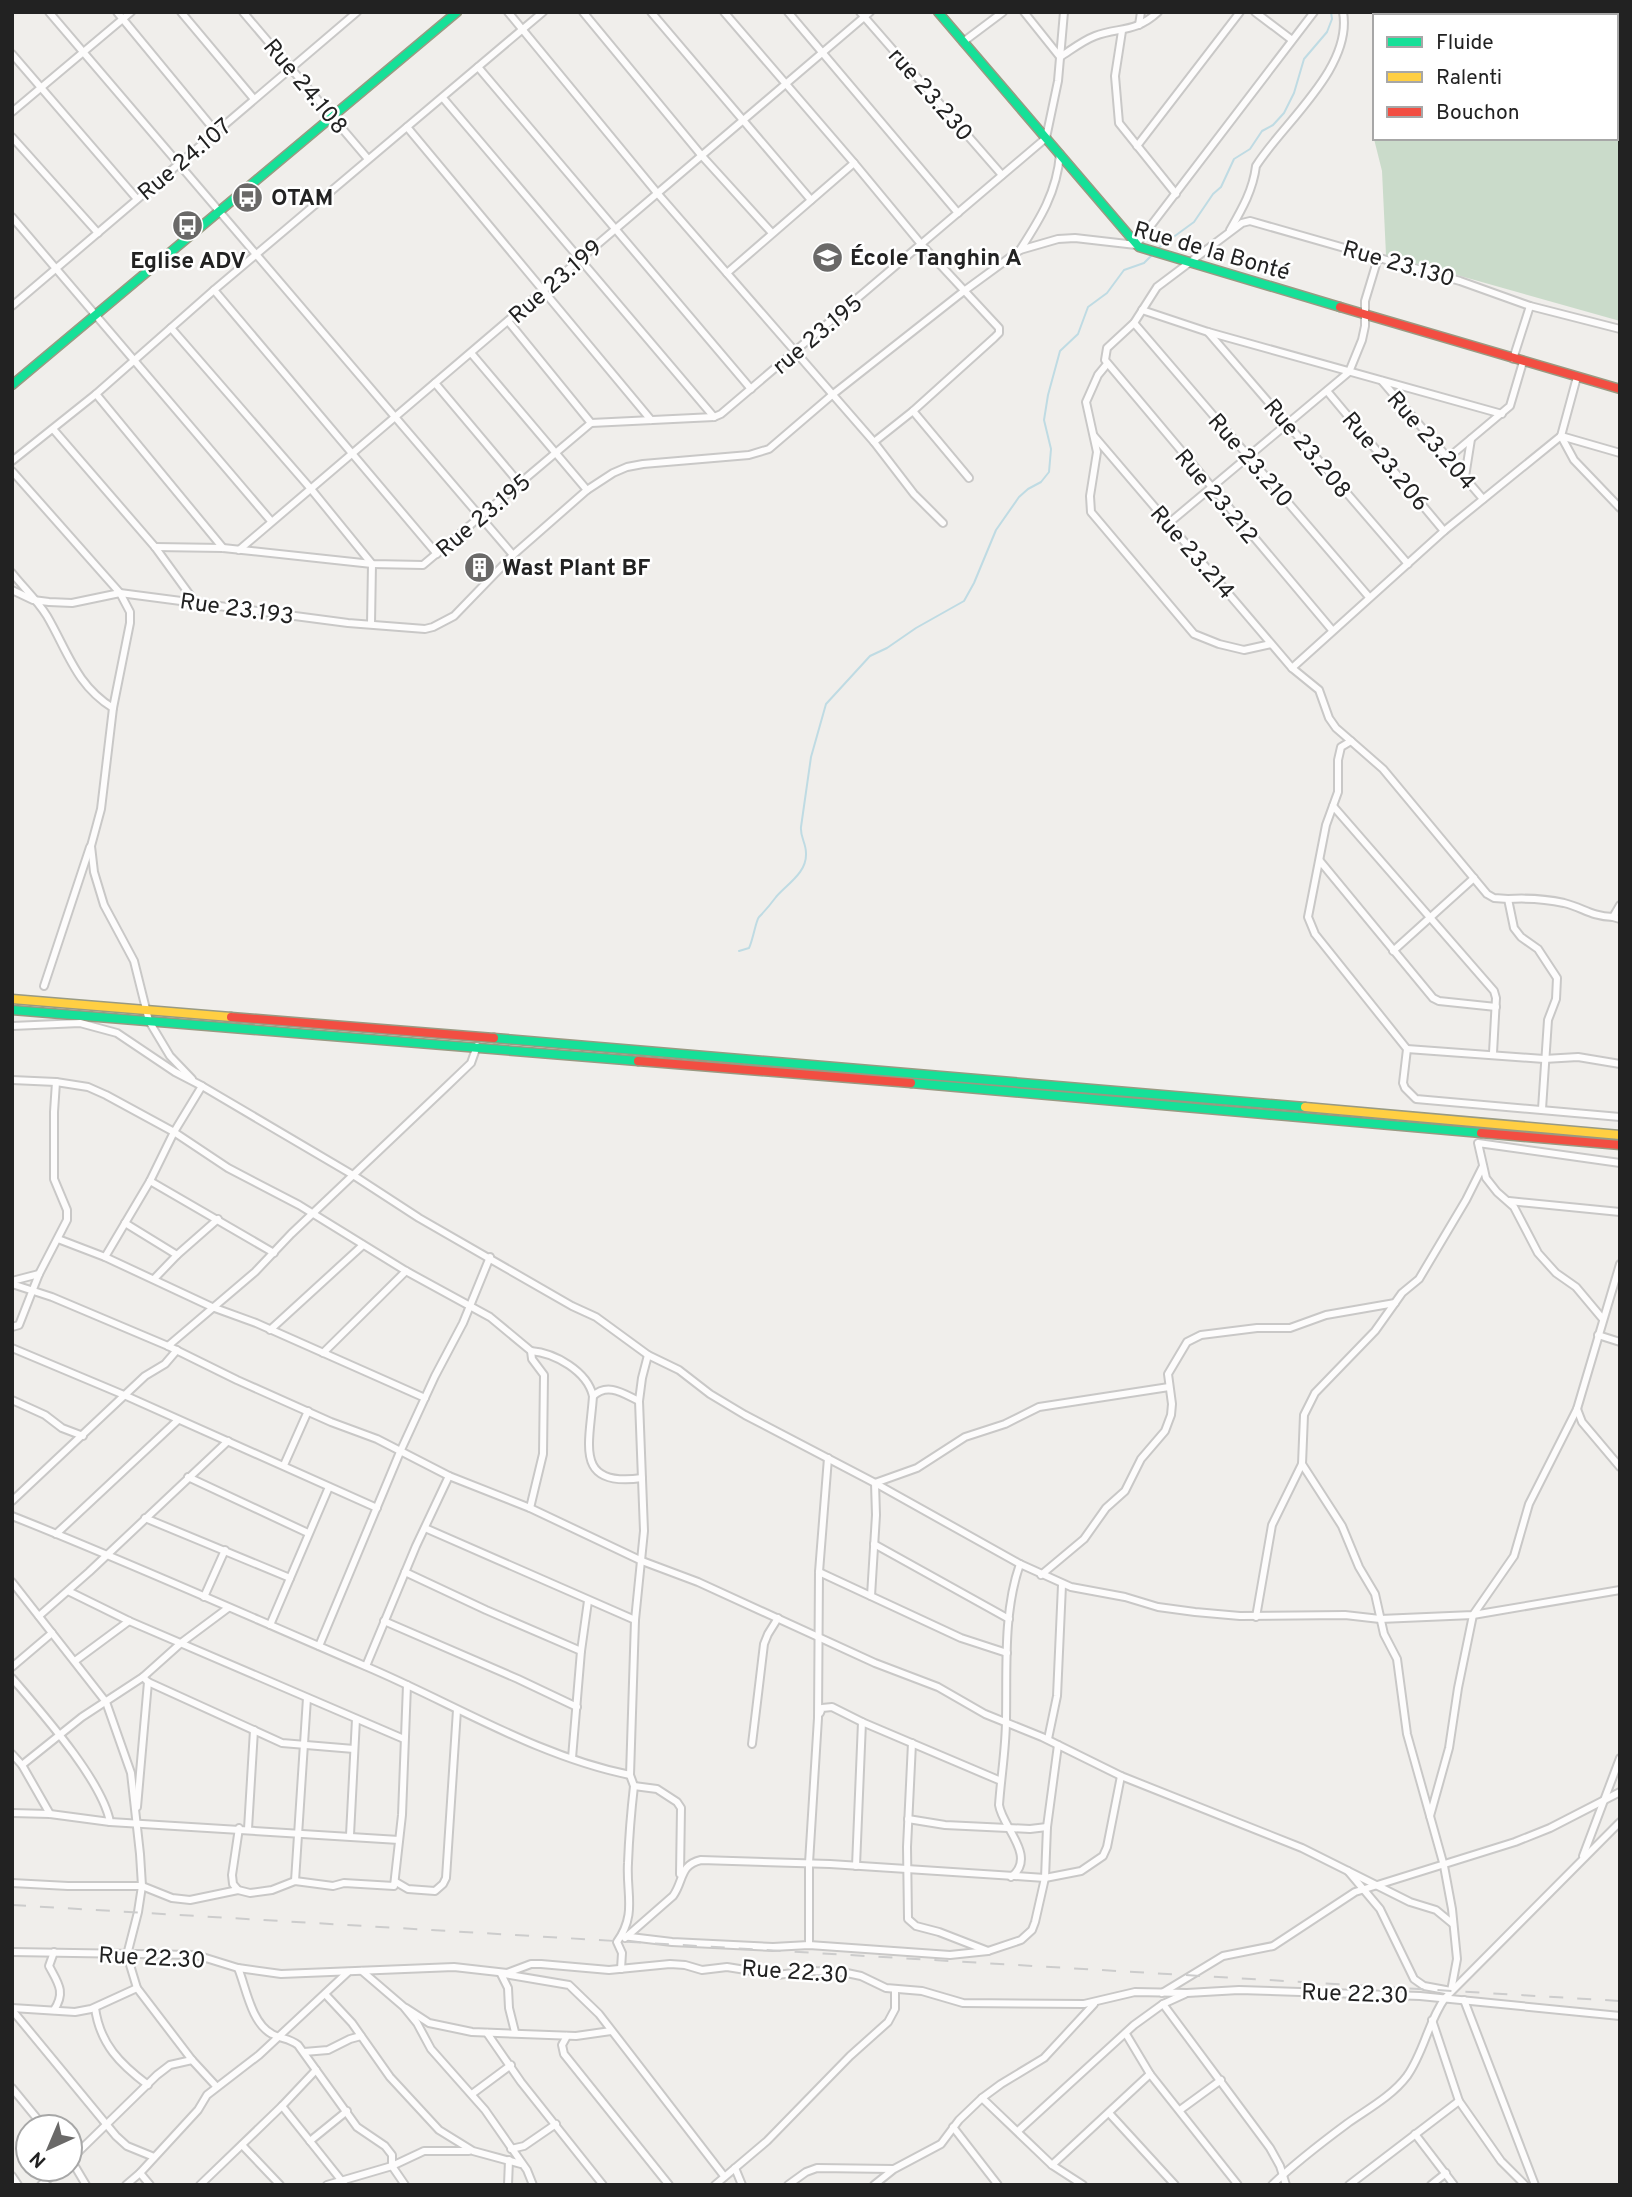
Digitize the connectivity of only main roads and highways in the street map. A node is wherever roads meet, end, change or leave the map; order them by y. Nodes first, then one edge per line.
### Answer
1 (457, 12) edge
2 (938, 12) edge
3 (12, 385) edge
4 (1620, 389) edge
5 (12, 999) edge
6 (12, 1010) edge
7 (1620, 1135) edge
8 (1620, 1145) edge

1 - 3 main road
2 - 4 main road, Rue de la Bonté
5 - 7 main road
6 - 8 main road

